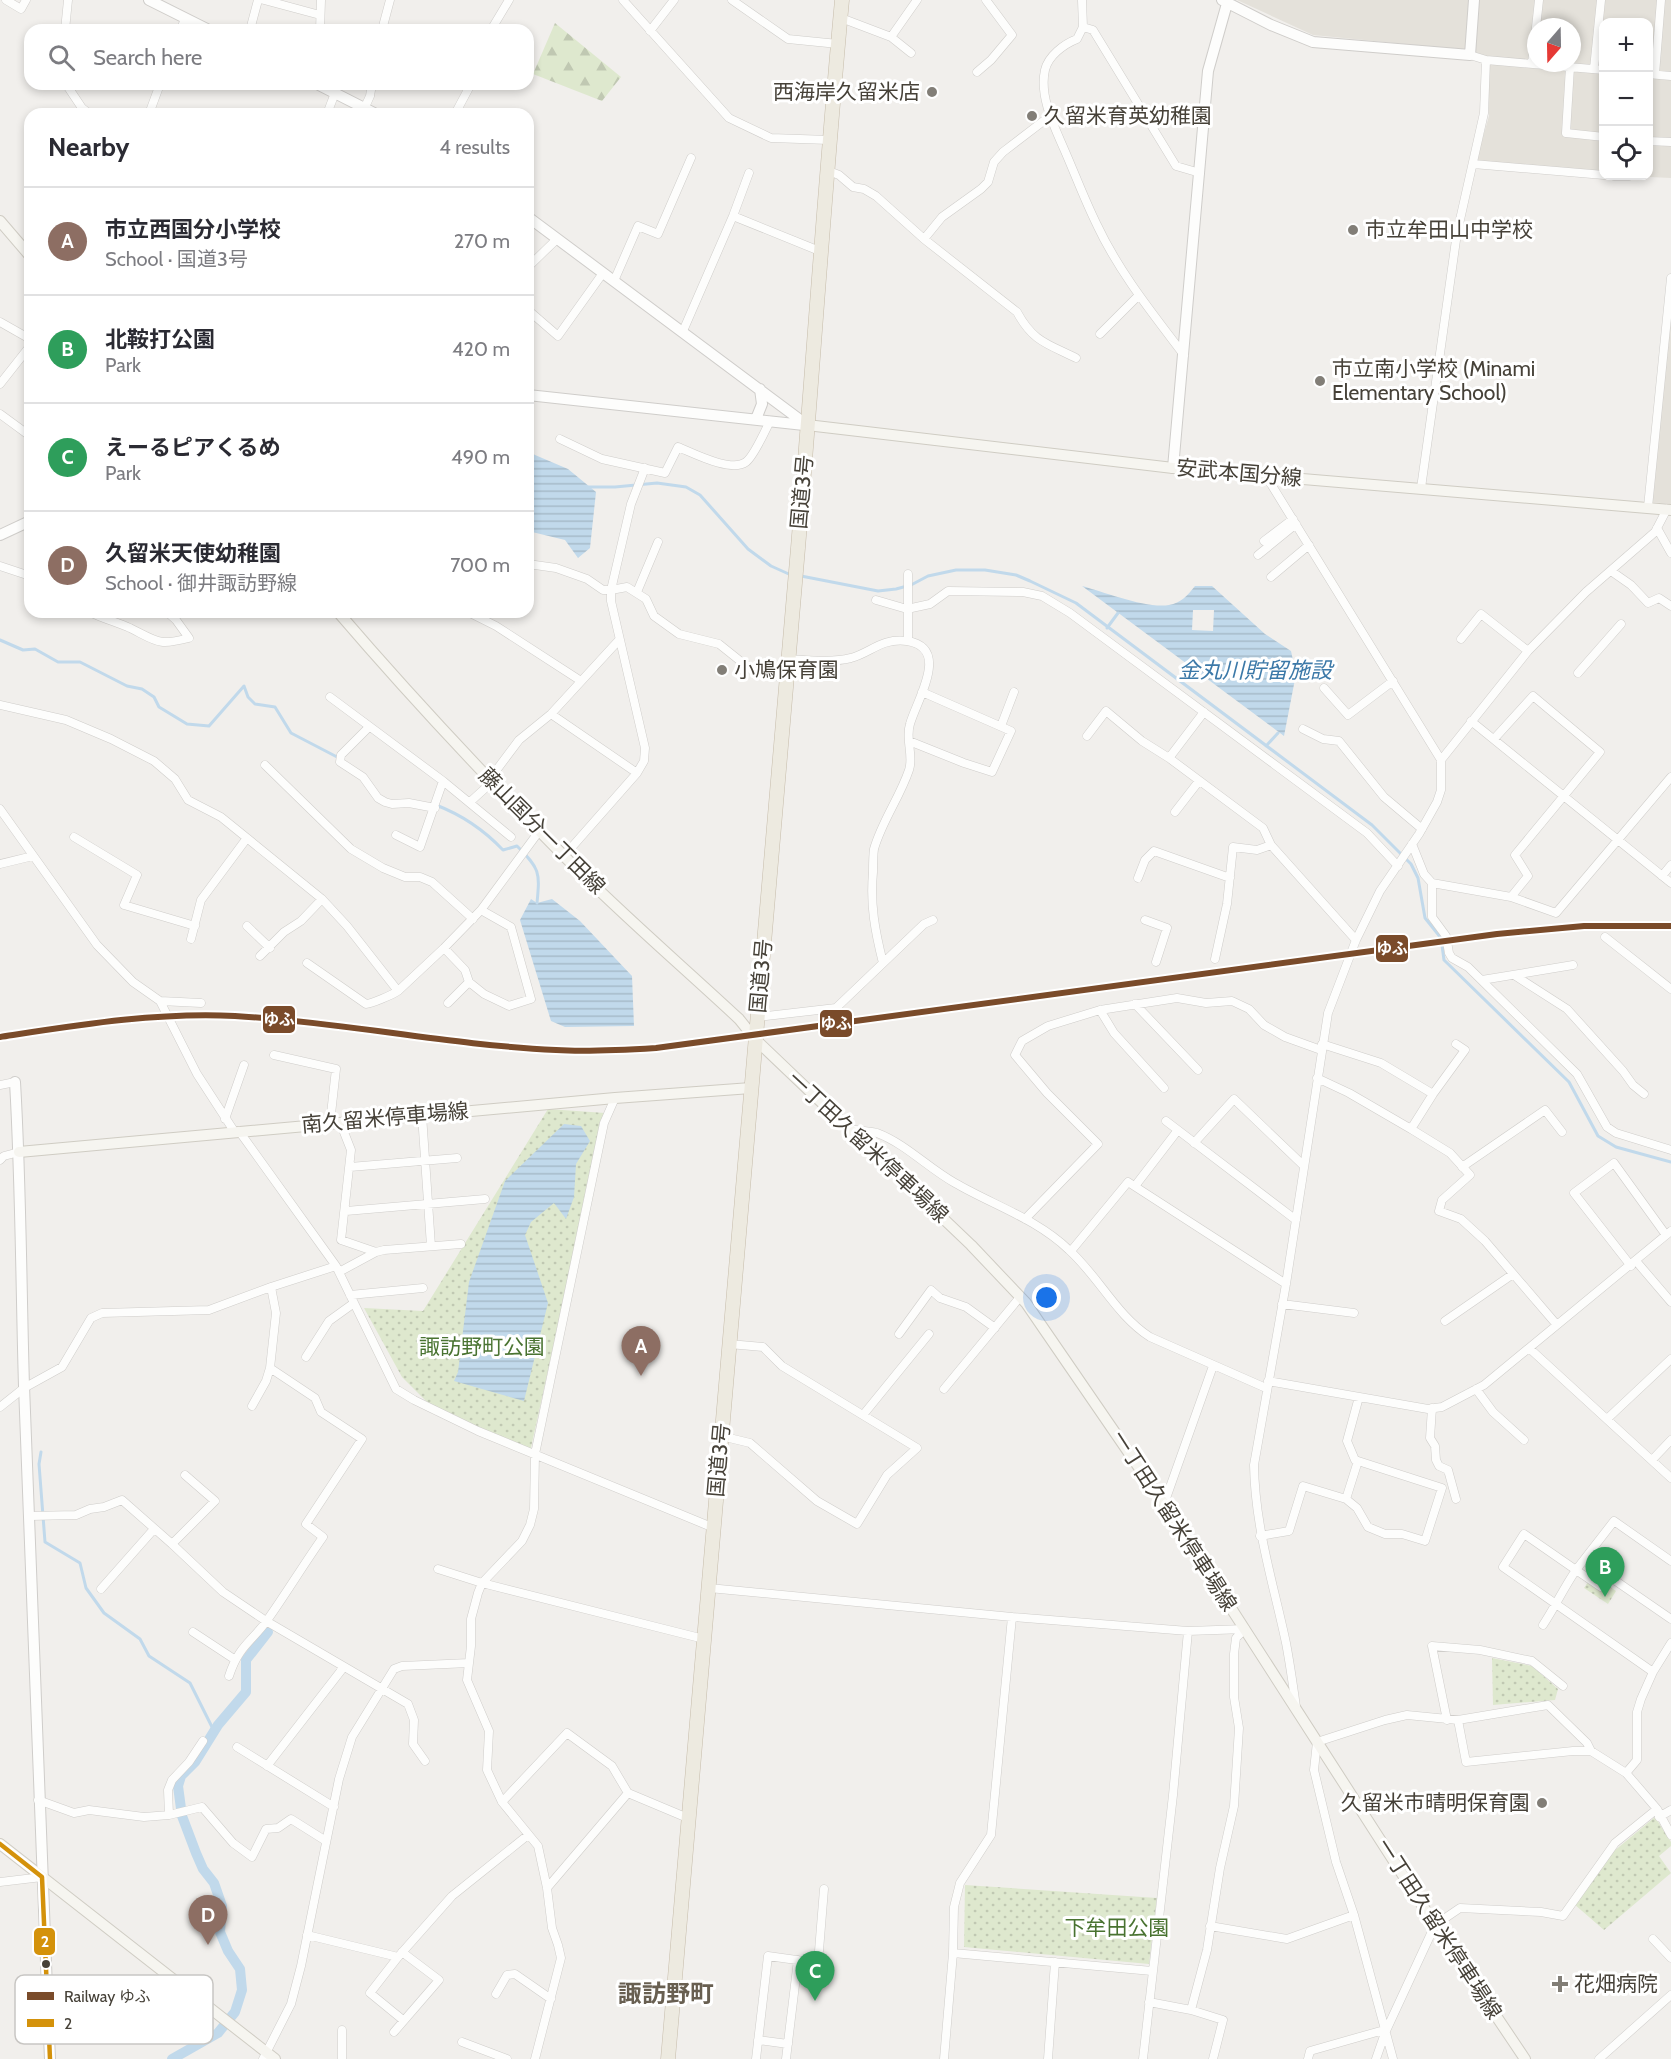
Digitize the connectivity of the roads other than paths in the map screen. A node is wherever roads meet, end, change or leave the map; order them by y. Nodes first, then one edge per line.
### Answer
1 (6, 0) edge
2 (26, 0) edge
3 (68, 0) edge
4 (149, 0) edge
5 (258, 0) edge
6 (264, 0) edge
7 (321, 0) edge
8 (390, 0) edge
9 (509, 0) edge
10 (623, 0) edge
11 (674, 0) edge
12 (732, 0) edge
13 (842, 0) edge
14 (917, 0) edge
15 (986, 0) edge
16 (1082, 0) edge
17 (1474, 0) edge
18 (1539, 0) edge
19 (1601, 0) edge
20 (1661, 0) edge
21 (1226, 1) edge
22 (320, 15) junction
23 (185, 18) junction
24 (841, 18) junction
25 (1537, 18) edge
26 (66, 24) edge
27 (183, 24) edge
28 (197, 24) edge
29 (252, 24) edge
30 (320, 24) edge
31 (384, 24) edge
32 (495, 24) edge
33 (1083, 27) junction
34 (650, 31) junction
35 (891, 37) junction
36 (838, 44) junction
37 (911, 53) dead end
38 (1470, 55) junction
39 (1486, 60) junction
40 (1527, 64) edge
41 (1581, 68) edge
42 (1594, 69) junction
43 (1599, 70) edge
44 (977, 72) dead end
45 (1570, 72) edge
46 (1652, 72) edge
47 (1653, 74) edge
48 (1671, 76) edge
49 (70, 90) edge
50 (158, 90) edge
51 (329, 90) edge
52 (370, 90) edge
53 (468, 90) edge
54 (335, 93) junction
55 (365, 107) joint
56 (82, 108) edge
57 (151, 108) edge
58 (329, 108) edge
59 (458, 108) edge
60 (1050, 116) junction
61 (1599, 136) edge
62 (829, 140) junction
63 (1653, 141) edge
64 (1671, 142) edge
65 (691, 158) dead end
66 (1473, 164) junction
67 (826, 170) junction
68 (1200, 173) junction
69 (749, 174) dead end
70 (1599, 175) edge
71 (734, 216) junction
72 (0, 221) edge
73 (534, 222) edge
74 (557, 238) junction
75 (924, 239) junction
76 (24, 249) edge
77 (822, 252) junction
78 (534, 261) edge
79 (603, 273) junction
80 (1671, 278) edge
81 (614, 281) junction
82 (1139, 296) junction
83 (534, 315) edge
84 (0, 322) edge
85 (683, 331) junction
86 (1100, 334) dead end
87 (24, 336) edge
88 (24, 354) edge
89 (1184, 355) junction
90 (1076, 358) dead end
91 (0, 384) edge
92 (760, 389) junction
93 (534, 396) edge
94 (0, 414) edge
95 (756, 419) junction
96 (770, 421) junction
97 (807, 425) junction
98 (24, 432) edge
99 (560, 439) dead end
100 (645, 468) junction
101 (1173, 468) junction
102 (1266, 476) junction
103 (1421, 488) junction
104 (1648, 507) junction
105 (1669, 510) edge
106 (1294, 522) junction
107 (24, 524) edge
108 (1657, 528) junction
109 (0, 535) edge
110 (1264, 541) dead end
111 (658, 542) dead end
112 (1309, 545) junction
113 (1671, 553) edge
114 (1258, 555) dead end
115 (534, 565) edge
116 (0, 566) edge
117 (1611, 571) junction
118 (24, 574) edge
119 (908, 574) dead end
120 (1271, 578) dead end
121 (611, 590) junction
122 (637, 592) junction
123 (876, 600) dead end
124 (1671, 606) edge
125 (907, 609) junction
126 (105, 618) edge
127 (174, 618) edge
128 (343, 618) edge
129 (480, 618) edge
130 (1621, 624) dead end
131 (1461, 639) dead end
132 (619, 640) junction
133 (908, 641) junction
134 (1528, 651) junction
135 (787, 658) junction
136 (1578, 673) dead end
137 (785, 678) junction
138 (581, 681) junction
139 (1393, 681) junction
140 (1324, 688) dead end
141 (922, 692) junction
142 (1014, 692) dead end
143 (330, 697) dead end
144 (0, 705) edge
145 (1204, 712) junction
146 (550, 714) junction
147 (1471, 721) junction
148 (1001, 726) junction
149 (369, 727) junction
150 (1303, 729) dead end
151 (1087, 736) dead end
152 (1494, 739) junction
153 (909, 741) junction
154 (1169, 758) junction
155 (1441, 760) junction
156 (265, 765) dead end
157 (637, 773) junction
158 (1671, 777) edge
159 (443, 781) junction
160 (490, 781) junction
161 (1199, 781) junction
162 (1564, 795) junction
163 (470, 802) junction
164 (435, 808) junction
165 (0, 809) edge
166 (1175, 812) dead end
167 (1422, 828) junction
168 (540, 831) junction
169 (396, 835) dead end
170 (74, 837) dead end
171 (512, 837) dead end
172 (247, 838) junction
173 (1619, 839) junction
174 (1412, 844) junction
175 (1271, 845) junction
176 (33, 856) junction
177 (564, 856) junction
178 (0, 864) edge
179 (1671, 865) edge
180 (1398, 866) junction
181 (1662, 876) junction
182 (1138, 878) dead end
183 (1230, 878) junction
184 (1432, 883) junction
185 (1671, 883) edge
186 (1511, 897) junction
187 (322, 899) junction
188 (481, 910) junction
189 (472, 919) junction
190 (933, 920) dead end
191 (1145, 920) dead end
192 (195, 926) junction
193 (246, 926) dead end
194 (1605, 937) dead end
195 (192, 939) dead end
196 (1356, 940) junction
197 (270, 948) junction
198 (444, 948) junction
199 (260, 956) dead end
200 (1215, 958) dead end
201 (1156, 962) dead end
202 (307, 963) dead end
203 (883, 963) junction
204 (1573, 965) dead end
205 (1514, 975) junction
206 (1482, 980) junction
207 (470, 982) junction
208 (1671, 989) edge
209 (398, 991) junction
210 (160, 1001) junction
211 (201, 1003) dead end
212 (448, 1003) dead end
213 (1135, 1004) junction
214 (1100, 1010) junction
215 (757, 1017) junction
216 (755, 1040) junction
217 (1456, 1044) dead end
218 (1322, 1047) junction
219 (274, 1055) dead end
220 (244, 1065) dead end
221 (1198, 1070) dead end
222 (1317, 1078) junction
223 (15, 1082) joint
224 (0, 1085) edge
225 (751, 1088) junction
226 (1164, 1088) dead end
227 (1433, 1094) junction
228 (1644, 1094) dead end
229 (615, 1098) junction
230 (422, 1115) junction
231 (225, 1119) junction
232 (1166, 1121) dead end
233 (335, 1123) junction
234 (849, 1129) junction
235 (1411, 1129) junction
236 (1178, 1130) junction
237 (236, 1131) junction
238 (1562, 1132) dead end
239 (1194, 1143) junction
240 (1671, 1150) edge
241 (19, 1152) junction
242 (457, 1158) dead end
243 (0, 1160) edge
244 (426, 1161) junction
245 (1304, 1166) junction
246 (350, 1167) junction
247 (1462, 1167) junction
248 (1135, 1186) junction
249 (485, 1199) dead end
250 (429, 1203) junction
251 (346, 1210) junction
252 (1025, 1219) junction
253 (1296, 1220) junction
254 (1669, 1233) edge
255 (461, 1244) dead end
256 (431, 1246) junction
257 (1071, 1251) junction
258 (376, 1252) junction
259 (1633, 1264) junction
260 (338, 1269) junction
261 (1514, 1274) junction
262 (1286, 1284) junction
263 (271, 1287) junction
264 (423, 1288) dead end
265 (350, 1295) junction
266 (1020, 1297) junction
267 (1671, 1302) edge
268 (354, 1303) junction
269 (1282, 1304) junction
270 (1354, 1313) dead end
271 (1445, 1321) dead end
272 (1557, 1325) junction
273 (995, 1328) junction
274 (899, 1334) dead end
275 (929, 1334) dead end
276 (729, 1344) junction
277 (1529, 1348) junction
278 (306, 1357) dead end
279 (1669, 1365) edge
280 (1213, 1366) junction
281 (270, 1368) junction
282 (1267, 1384) junction
283 (24, 1388) junction
284 (944, 1389) dead end
285 (1476, 1389) junction
286 (1359, 1397) junction
287 (252, 1406) dead end
288 (0, 1407) edge
289 (1432, 1408) junction
290 (863, 1415) junction
291 (1607, 1419) junction
292 (722, 1436) junction
293 (1524, 1440) dead end
294 (1671, 1440) edge
295 (535, 1454) junction
296 (1652, 1460) junction
297 (1358, 1461) junction
298 (185, 1475) dead end
299 (1671, 1478) edge
300 (1346, 1499) junction
301 (1456, 1499) dead end
302 (1164, 1504) junction
303 (30, 1516) junction
304 (714, 1528) junction
305 (154, 1529) junction
306 (1260, 1536) junction
307 (172, 1544) junction
308 (1671, 1561) edge
309 (438, 1569) dead end
310 (1576, 1570) junction
311 (482, 1583) junction
312 (709, 1588) junction
313 (101, 1589) dead end
314 (1556, 1605) junction
315 (1012, 1617) junction
316 (1671, 1619) edge
317 (267, 1621) junction
318 (1543, 1625) dead end
319 (1245, 1629) junction
320 (1188, 1631) junction
321 (193, 1632) dead end
322 (704, 1639) junction
323 (1671, 1643) edge
324 (234, 1659) junction
325 (469, 1663) junction
326 (343, 1668) junction
327 (1653, 1672) junction
328 (229, 1676) dead end
329 (1563, 1686) dead end
330 (381, 1691) junction
331 (1297, 1710) junction
332 (1448, 1720) junction
333 (1458, 1720) junction
334 (203, 1741) dead end
335 (1317, 1742) junction
336 (237, 1747) dead end
337 (1591, 1751) junction
338 (425, 1761) dead end
339 (267, 1766) junction
340 (1626, 1773) junction
341 (628, 1793) junction
342 (38, 1800) junction
343 (502, 1802) junction
344 (334, 1807) junction
345 (1671, 1810) edge
346 (1658, 1813) junction
347 (169, 1815) junction
348 (690, 1819) junction
349 (528, 1835) junction
350 (1671, 1835) edge
351 (326, 1840) junction
352 (0, 1844) edge
353 (42, 1877) junction
354 (0, 1882) edge
355 (547, 1888) junction
356 (824, 1888) dead end
357 (1354, 1915) junction
358 (1435, 1925) junction
359 (1210, 1926) junction
360 (307, 1935) junction
361 (1653, 1939) dead end
362 (953, 1953) junction
363 (400, 1954) junction
364 (1671, 1958) edge
365 (798, 1960) junction
366 (1055, 1962) junction
367 (1152, 1971) junction
368 (46, 1975) edge
369 (165, 1975) edge
370 (496, 1994) dead end
371 (1671, 1995) edge
372 (551, 1999) junction
373 (1149, 2002) junction
374 (1191, 2010) junction
375 (213, 2013) edge
376 (404, 2020) junction
377 (342, 2030) dead end
378 (394, 2032) dead end
379 (1385, 2032) junction
380 (758, 2040) junction
381 (462, 2042) dead end
382 (49, 2044) edge
383 (788, 2044) junction
384 (268, 2057) edge
385 (50, 2059) edge
386 (342, 2059) edge
387 (507, 2059) edge
388 (535, 2059) edge
389 (668, 2059) edge
390 (756, 2059) edge
391 (786, 2059) edge
392 (944, 2059) edge
393 (1048, 2059) edge
394 (1143, 2059) edge
395 (1213, 2059) edge
396 (1308, 2059) edge
397 (1376, 2059) edge
398 (1393, 2059) edge
399 (1525, 2059) edge
400 (1599, 2059) edge

1 - 2 street
3 - 26 street
4 - 23 street
5 - 29 street
6 - 22 street
7 - 22 street
8 - 31 street
9 - 32 street
10 - 34 street
11 - 34 street
12 - 36 street
13 - 24 highway, 国道3号
14 - 35 street
15 - 44 street
16 - 33 street
17 - 38 street
18 - 25 street
19 - 42 street
20 - 46 street
21 - 38 street
21 - 68 street
22 - 30 street
23 - 27 street
23 - 28 street
24 - 35 street
24 - 36 highway, 国道3号
33 - 60 street
33 - 68 street
34 - 62 street
35 - 37 street
36 - 62 highway, 国道3号
38 - 39 street
39 - 40 street
39 - 66 street
41 - 42 street
42 - 43 street
45 - 61 street
47 - 48 street
49 - 56 street
50 - 57 street
51 - 54 street
52 - 55 street
53 - 59 street
54 - 55 street
54 - 58 street
60 - 75 street
60 - 82 street
62 - 67 highway, 国道3号
63 - 64 street
65 - 81 street
66 - 70 street
66 - 103 street
67 - 75 street
67 - 77 highway, 国道3号
68 - 89 street
69 - 71 street
71 - 77 street
71 - 85 street
72 - 76 main road
73 - 74 street
74 - 78 street
74 - 79 street
75 - 90 street
77 - 97 highway, 国道3号
79 - 81 street
79 - 83 street
80 - 104 street
81 - 85 street
82 - 86 street
82 - 89 street
84 - 87 street
85 - 92 street
88 - 91 street
89 - 101 street
92 - 95 street
92 - 97 street
93 - 95 street
94 - 98 street
95 - 96 street
96 - 97 street
96 - 100 street
97 - 101 main road, 安武本国分線
97 - 135 highway, 国道3号
99 - 100 street
100 - 121 street
101 - 102 main road, 安武本国分線
102 - 103 main road, 安武本国分線
102 - 106 street
103 - 104 main road, 安武本国分線
104 - 105 main road, 安武本国分線
105 - 108 street
106 - 110 street
106 - 112 street
106 - 114 street
107 - 109 street
108 - 113 street
108 - 117 street
111 - 122 street
112 - 120 street
112 - 139 street
115 - 121 street
116 - 118 street
117 - 124 street
117 - 134 street
119 - 125 street
121 - 122 street
121 - 132 street
122 - 137 street
123 - 125 street
125 - 133 street
125 - 145 street
126 - 127 street
128 - 160 main road, 藤山国分一丁田線
129 - 138 street
130 - 136 street
131 - 134 street
132 - 138 street
132 - 157 street
133 - 135 street
133 - 141 street
134 - 147 street
135 - 137 highway, 国道3号
137 - 215 highway, 国道3号
138 - 146 street
139 - 140 street
139 - 155 street
141 - 148 street
141 - 153 street
142 - 148 street
143 - 149 street
144 - 172 street
145 - 154 street
145 - 180 street
146 - 157 street
146 - 160 street
147 - 152 street
147 - 155 street
148 - 153 street
149 - 159 street
149 - 164 street
150 - 167 street
151 - 154 street
152 - 162 street
152 - 162 street
153 - 203 street
154 - 161 street
155 - 167 street
156 - 189 street
157 - 177 street
158 - 173 street
159 - 163 street
159 - 164 street
160 - 163 street
160 - 168 main road, 藤山国分一丁田線
161 - 166 street
161 - 175 street
162 - 173 street
162 - 186 street
163 - 171 street
164 - 169 street
165 - 176 street
167 - 174 street
168 - 177 main road, 藤山国分一丁田線
168 - 188 street
170 - 192 street
172 - 187 street
172 - 192 street
173 - 181 street
173 - 186 street
174 - 180 street
174 - 184 street
175 - 183 street
175 - 196 street
176 - 178 street
176 - 210 street
177 - 216 main road, 藤山国分一丁田線
179 - 181 street
180 - 196 street
181 - 185 street
182 - 183 street
183 - 200 street
184 - 186 street
184 - 206 street
187 - 197 street
187 - 209 street
188 - 189 street
188 - 207 street
189 - 198 street
190 - 203 street
191 - 201 street
192 - 195 street
193 - 197 street
194 - 208 street
196 - 218 street
197 - 199 street
198 - 207 street
198 - 209 street
202 - 209 street
203 - 215 street
204 - 205 street
205 - 206 street
205 - 228 street
206 - 240 street
207 - 212 street
210 - 211 street
210 - 231 street
213 - 214 street
213 - 218 street
213 - 221 street
214 - 226 street
214 - 252 street
215 - 216 highway, 国道3号
216 - 225 highway, 国道3号
216 - 234 main road, 一丁田久留米停車場線
217 - 227 street
218 - 222 street
218 - 227 street
219 - 233 street
220 - 231 street
222 - 235 street
222 - 245 street
223 - 224 street
223 - 241 street
225 - 229 main road, 南久留米停車場線
225 - 276 highway, 国道3号
227 - 235 street
229 - 230 main road, 南久留米停車場線
229 - 295 street
230 - 233 main road, 南久留米停車場線
230 - 244 street
231 - 237 street
232 - 236 street
233 - 237 main road, 南久留米停車場線
233 - 246 street
234 - 252 street
234 - 266 main road, 一丁田久留米停車場線
235 - 247 street
236 - 239 street
236 - 248 street
237 - 241 main road, 南久留米停車場線
237 - 260 street
238 - 247 street
239 - 245 street
239 - 253 street
241 - 243 street
241 - 283 street
242 - 244 street
244 - 246 street
244 - 250 street
245 - 253 street
246 - 251 street
247 - 261 street
248 - 257 street
248 - 262 street
249 - 250 street
250 - 251 street
250 - 256 street
251 - 258 street
252 - 257 street
253 - 262 street
254 - 259 street
254 - 259 street
255 - 256 street
256 - 258 street
257 - 280 street
258 - 260 street
259 - 267 street
259 - 272 street
260 - 263 street
260 - 265 street
261 - 271 street
261 - 272 street
262 - 269 street
263 - 281 street
263 - 283 street
264 - 265 street
265 - 268 street
266 - 273 street
266 - 302 main road, 一丁田久留米停車場線
268 - 278 street
268 - 295 street
269 - 270 street
269 - 282 street
272 - 277 street
273 - 274 street
273 - 284 street
275 - 290 street
276 - 290 street
276 - 292 highway, 国道3号
277 - 285 street
277 - 291 street
279 - 291 street
280 - 282 street
280 - 302 street
281 - 287 street
281 - 317 street
282 - 286 street
282 - 306 street
283 - 288 street
283 - 303 street
285 - 289 street
285 - 293 street
286 - 289 street
286 - 297 street
289 - 301 street
290 - 292 street
291 - 296 street
292 - 304 highway, 国道3号
294 - 296 street
295 - 304 street
295 - 311 street
296 - 299 street
297 - 300 street
297 - 300 street
298 - 307 street
300 - 306 street
302 - 319 main road, 一丁田久留米停車場線
303 - 305 street
303 - 342 street
304 - 312 highway, 国道3号
305 - 307 street
305 - 313 street
306 - 331 street
307 - 317 street
308 - 310 street
309 - 311 street
310 - 314 street
310 - 314 street
310 - 316 street
311 - 322 street
311 - 325 street
312 - 315 street
312 - 322 highway, 国道3号
314 - 318 street
314 - 327 street
315 - 320 street
315 - 362 street
317 - 324 street
317 - 326 street
319 - 320 street
319 - 331 main road, 一丁田久留米停車場線
319 - 359 street
320 - 367 street
321 - 324 street
322 - 348 highway, 国道3号
323 - 327 street
324 - 328 street
325 - 330 street
325 - 343 street
326 - 330 street
326 - 339 street
327 - 340 street
329 - 332 street
330 - 338 street
330 - 344 street
331 - 335 main road, 一丁田久留米停車場線
332 - 333 street
332 - 335 street
333 - 337 street
333 - 337 street
334 - 347 street
335 - 357 street
335 - 358 main road, 一丁田久留米停車場線
336 - 339 street
337 - 340 street
339 - 344 street
340 - 346 street
341 - 343 street
341 - 348 street
341 - 355 street
342 - 347 street
342 - 353 street
343 - 349 street
344 - 351 street
345 - 346 street
346 - 350 street
346 - 358 street
347 - 351 street
348 - 389 highway, 国道3号
349 - 355 street
349 - 363 street
351 - 360 street
352 - 353 main road
353 - 354 street
353 - 368 street
353 - 369 main road
355 - 372 street
356 - 365 street
357 - 359 street
357 - 379 street
358 - 379 street
358 - 399 main road, 一丁田久留米停車場線
359 - 374 street
360 - 363 street
360 - 384 street
361 - 364 street
362 - 366 street
362 - 392 street
363 - 376 street
363 - 376 street
365 - 380 street
365 - 383 street
366 - 367 street
366 - 393 street
367 - 373 street
370 - 372 street
371 - 400 street
372 - 388 street
373 - 374 street
373 - 394 street
374 - 395 street
375 - 384 main road
376 - 378 street
377 - 386 street
379 - 396 street
379 - 397 street
379 - 398 street
380 - 383 street
380 - 390 street
381 - 387 street
382 - 385 street
383 - 391 street

